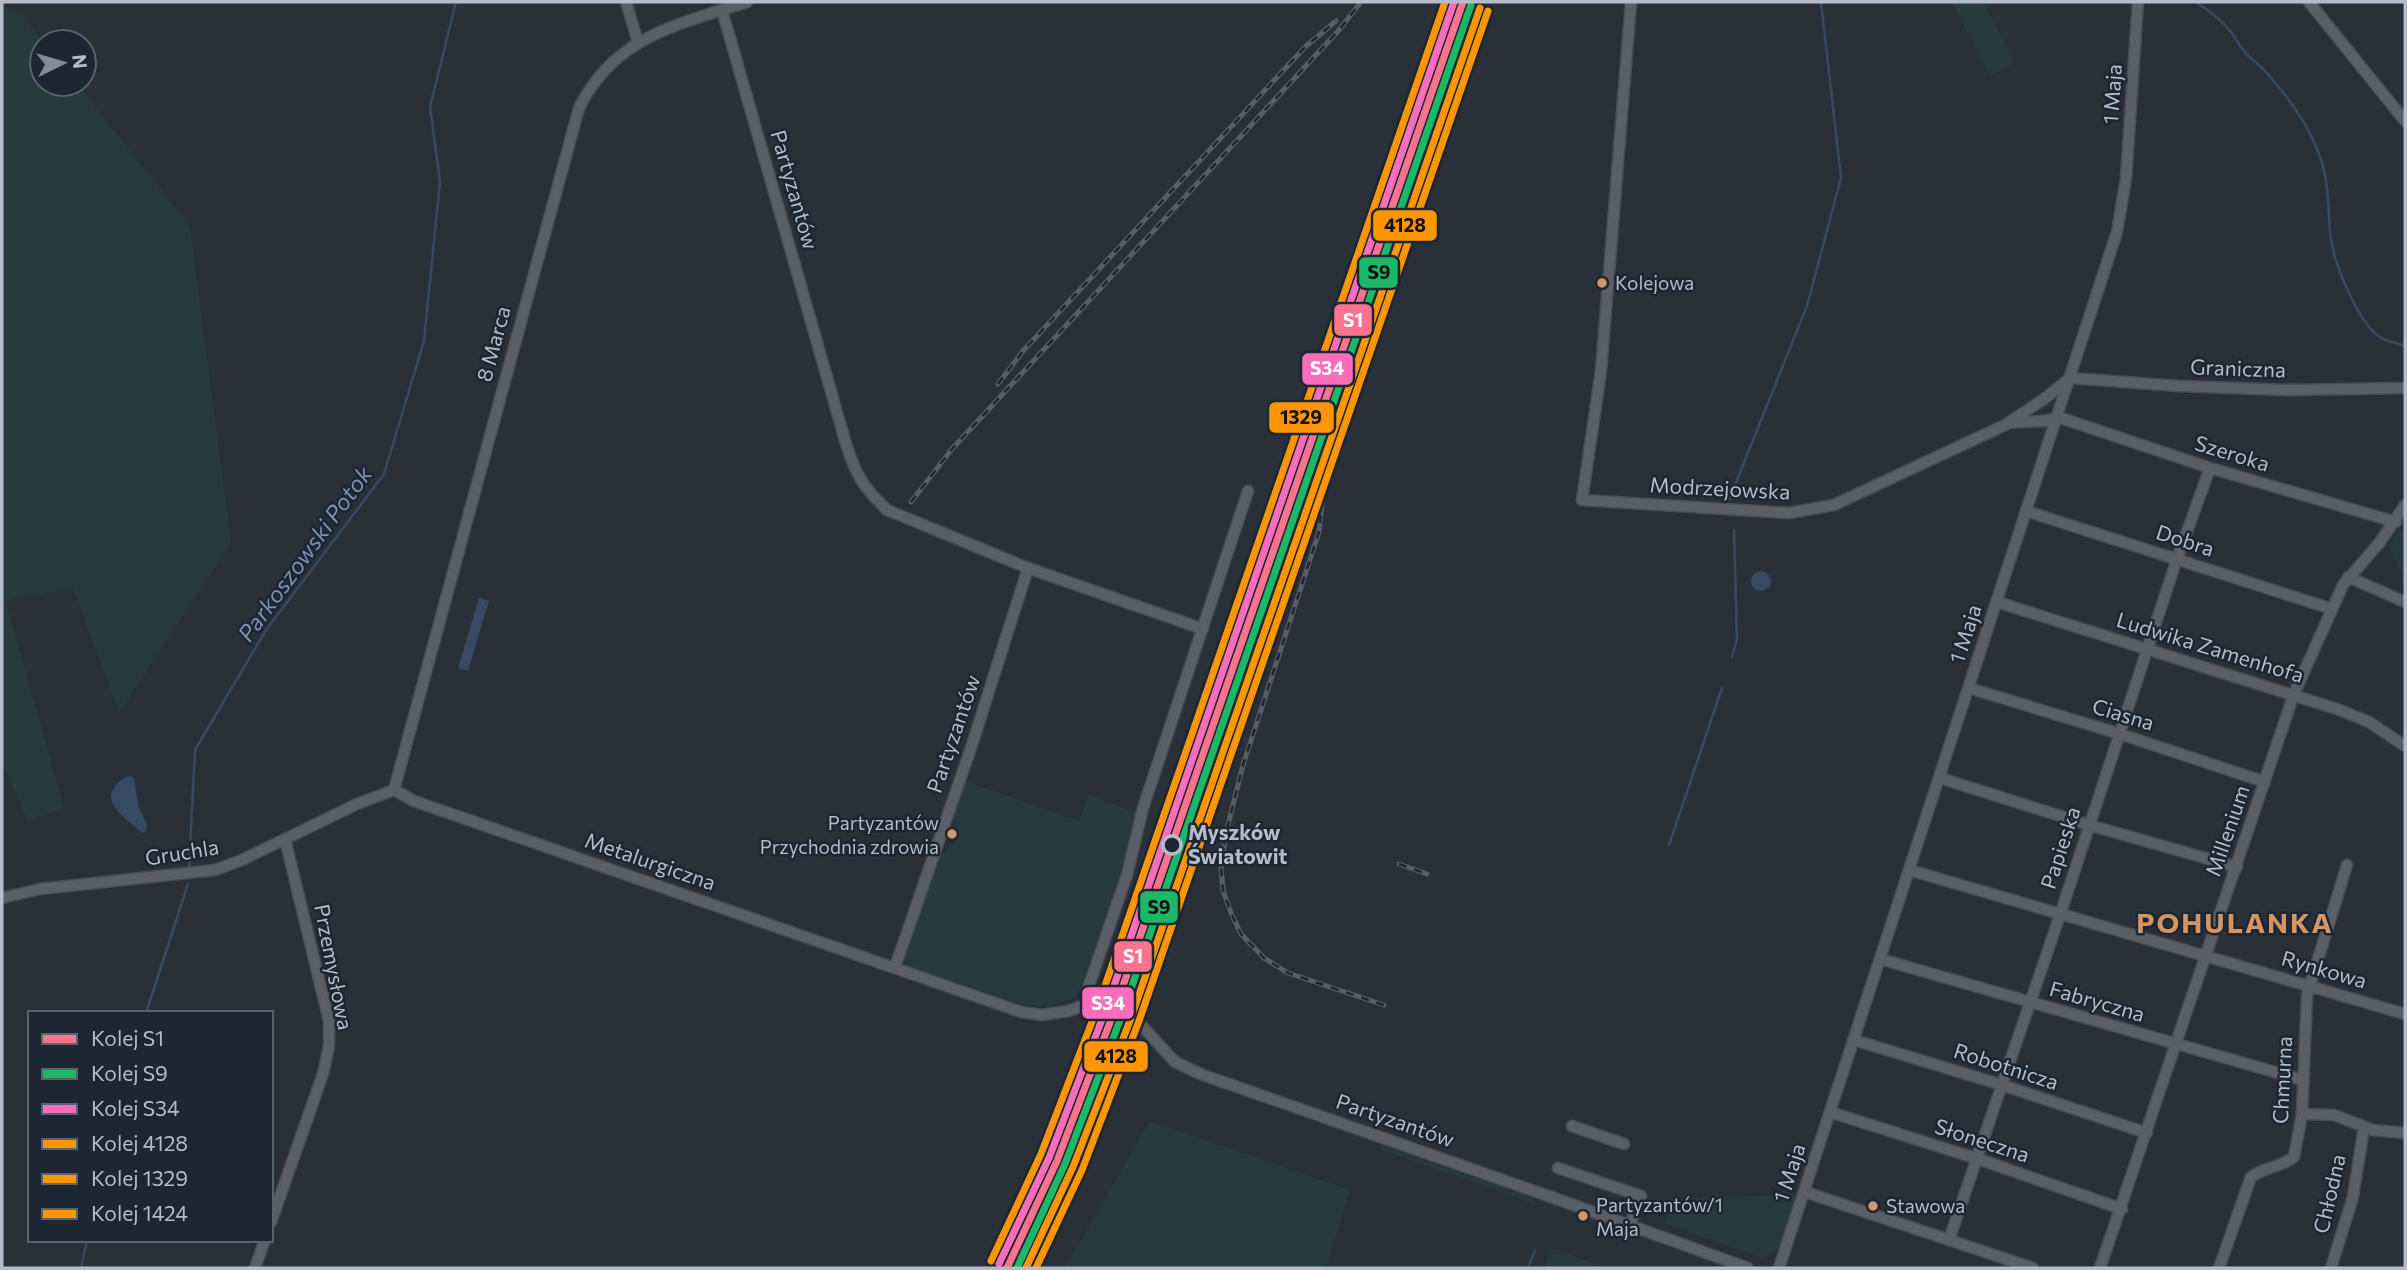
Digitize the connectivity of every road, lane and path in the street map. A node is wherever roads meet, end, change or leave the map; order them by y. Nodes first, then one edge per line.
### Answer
1 (626, 2) edge
2 (747, 2) edge
3 (1631, 2) edge
4 (2138, 2) edge
5 (2309, 2) edge
6 (722, 10) junction
7 (638, 41) junction
8 (2405, 121) edge
9 (2070, 378) junction
10 (2405, 388) edge
11 (2038, 404) junction
12 (2058, 417) junction
13 (2005, 425) junction
14 (2210, 468) junction
15 (1248, 491) dead end
16 (2405, 505) edge
17 (2026, 511) junction
18 (2396, 522) junction
19 (2177, 559) junction
20 (1028, 568) junction
21 (2348, 577) junction
22 (1997, 602) junction
23 (2405, 603) edge
24 (2332, 609) junction
25 (1203, 629) junction
26 (2148, 648) junction
27 (1969, 688) junction
28 (2294, 694) junction
29 (2120, 734) junction
30 (2405, 746) edge
31 (1940, 778) junction
32 (2265, 782) junction
33 (394, 790) junction
34 (2089, 825) junction
35 (285, 839) junction
36 (2347, 865) dead end
37 (2237, 867) junction
38 (1909, 870) junction
39 (2, 898) edge
40 (2061, 912) junction
41 (2204, 956) junction
42 (1880, 958) junction
43 (895, 967) junction
44 (2311, 986) junction
45 (2030, 1003) junction
46 (1088, 1004) junction
47 (2405, 1014) edge
48 (1854, 1040) junction
49 (2174, 1044) junction
50 (2303, 1080) junction
51 (2002, 1085) junction
52 (1830, 1112) junction
53 (2302, 1114) junction
54 (1572, 1126) dead end
55 (2364, 1127) junction
56 (2147, 1133) junction
57 (2405, 1133) edge
58 (1624, 1144) dead end
59 (1978, 1159) junction
60 (1558, 1168) dead end
61 (1805, 1192) junction
62 (2122, 1209) junction
63 (273, 1216) edge
64 (1630, 1225) junction
65 (1949, 1240) junction
66 (264, 1242) edge
67 (255, 1268) edge
68 (1748, 1268) edge
69 (1777, 1268) edge
70 (2033, 1268) edge
71 (2100, 1268) edge
72 (2219, 1268) edge
73 (2331, 1268) edge

1 - 7 street
2 - 6 street, 8 Marca
3 - 13 street, Modrzejowska
4 - 9 street, 1 Maja
5 - 8 street
6 - 7 street, 8 Marca
6 - 20 street, Partyzantów
7 - 33 street, 8 Marca
9 - 10 street, Graniczna
9 - 11 street, Modrzejowska
9 - 12 street, 1 Maja
11 - 12 street
11 - 13 street, Modrzejowska
12 - 13 street, Modrzejowska
12 - 14 street, Szeroka
12 - 17 street, 1 Maja
14 - 18 street, Szeroka
14 - 19 street, Papieska
15 - 25 street
16 - 18 street, Millenium
17 - 19 street, Dobra
17 - 22 street, 1 Maja
18 - 21 street, Millenium
19 - 24 street, Dobra
19 - 26 street, Papieska
20 - 25 street
20 - 43 street, Partyzantów
21 - 23 street
21 - 24 street, Millenium
22 - 26 street, Ludwika Zamenhofa
22 - 27 street, 1 Maja
24 - 28 street, Millenium
25 - 46 street
26 - 28 street, Ludwika Zamenhofa
26 - 29 street, Papieska
27 - 29 street, Ciasna
27 - 31 street, 1 Maja
28 - 30 street, Ludwika Zamenhofa
28 - 32 street, Millenium
29 - 32 street, Ciasna
29 - 34 street, Papieska
31 - 34 street
31 - 38 street, 1 Maja
32 - 37 street, Millenium
33 - 35 street, Gruchla
33 - 43 street, Metalurgiczna
34 - 37 street
34 - 40 street, Papieska
35 - 39 street, Gruchla
35 - 63 street, Przemysłowa
36 - 44 street, Chmurna
37 - 41 street, Millenium
38 - 40 street, Rynkowa
38 - 42 street, 1 Maja
40 - 41 street, Rynkowa
40 - 45 street, Papieska
41 - 44 street, Rynkowa
41 - 49 street, Millenium
42 - 45 street, Fabryczna
42 - 48 street, 1 Maja
43 - 46 street
44 - 47 street, Rynkowa
44 - 50 street, Chmurna
45 - 49 street, Fabryczna
45 - 51 street, Papieska
46 - 64 street, Partyzantów
48 - 51 street, Robotnicza
48 - 52 street, 1 Maja
49 - 50 street, Fabryczna
49 - 56 street, Millenium
50 - 53 street, Chmurna
51 - 56 street, Robotnicza
51 - 59 street, Papieska
52 - 59 street, Słoneczna
52 - 61 street, 1 Maja
53 - 55 street
53 - 72 street, Chmurna
54 - 58 street
55 - 57 street
55 - 73 street, Chłodna
56 - 62 street, Millenium
59 - 62 street, Słoneczna
59 - 65 street, Papieska
60 - 64 street
61 - 65 street
61 - 69 street, 1 Maja
62 - 71 street, Millenium
64 - 68 street, Partyzantów
65 - 70 street
66 - 67 street

